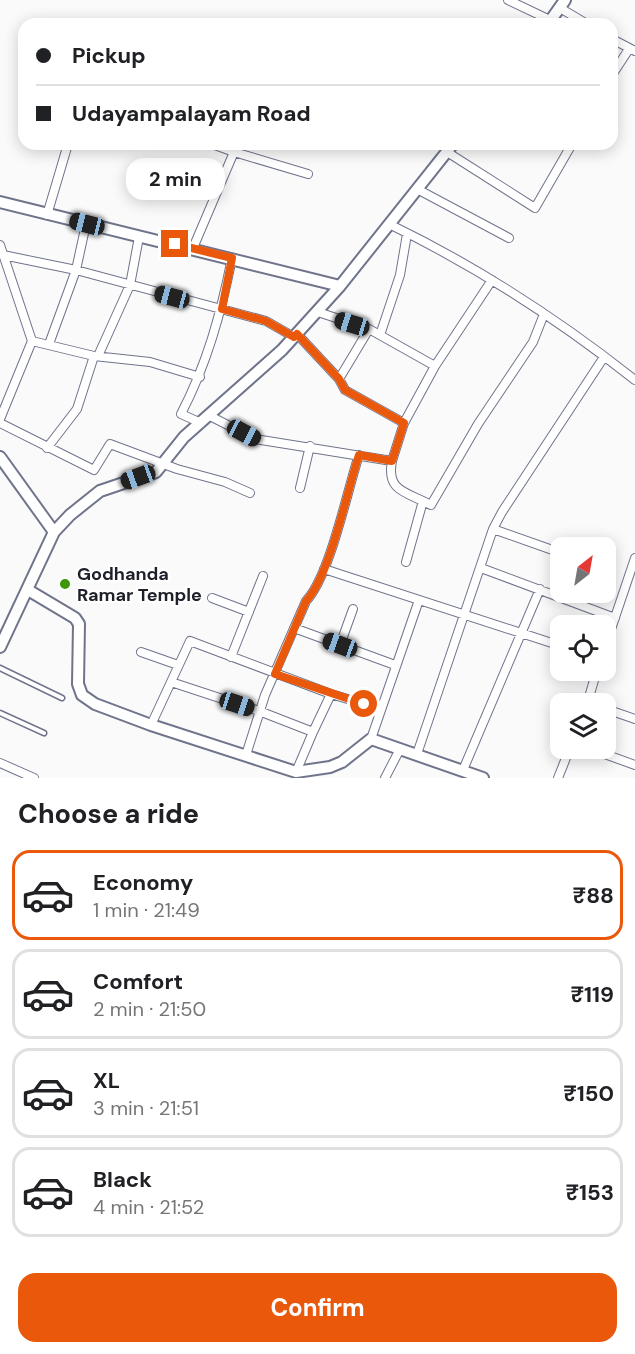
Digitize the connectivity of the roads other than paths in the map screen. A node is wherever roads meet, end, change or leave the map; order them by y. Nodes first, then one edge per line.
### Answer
1 (508, 0) edge
2 (562, 4) edge
3 (542, 18) edge
4 (552, 18) edge
5 (580, 18) edge
6 (618, 42) edge
7 (632, 50) edge
8 (618, 68) edge
9 (66, 150) edge
10 (228, 150) edge
11 (448, 150) edge
12 (453, 150) edge
13 (569, 150) edge
14 (234, 152) junction
15 (308, 174) dead end
16 (417, 189) junction
17 (0, 202) edge
18 (47, 215) junction
19 (87, 224) junction
20 (389, 224) junction
21 (407, 234) junction
22 (140, 237) junction
23 (509, 238) dead end
24 (0, 245) edge
25 (193, 248) junction
26 (3, 255) junction
27 (232, 258) junction
28 (76, 270) junction
29 (492, 280) junction
30 (130, 285) junction
31 (340, 286) junction
32 (222, 309) junction
33 (318, 312) junction
34 (544, 314) junction
35 (369, 329) junction
36 (295, 335) junction
37 (380, 335) junction
38 (32, 341) junction
39 (50, 344) junction
40 (96, 356) junction
41 (604, 357) junction
42 (435, 366) junction
43 (200, 377) junction
44 (339, 379) junction
45 (635, 380) edge
46 (210, 416) junction
47 (0, 419) edge
48 (0, 423) edge
49 (201, 423) junction
50 (404, 423) junction
51 (310, 446) junction
52 (47, 448) junction
53 (359, 455) junction
54 (0, 457) edge
55 (392, 461) junction
56 (163, 464) junction
57 (300, 488) dead end
58 (250, 493) dead end
59 (423, 501) junction
60 (493, 529) junction
61 (54, 532) junction
62 (550, 549) edge
63 (635, 558) edge
64 (406, 562) dead end
65 (481, 568) junction
66 (324, 569) junction
67 (263, 576) dead end
68 (540, 589) junction
69 (28, 590) junction
70 (213, 598) dead end
71 (418, 600) junction
72 (353, 609) dead end
73 (249, 612) junction
74 (466, 615) junction
75 (607, 615) edge
76 (616, 615) edge
77 (294, 628) junction
78 (3, 633) edge
79 (520, 633) junction
80 (550, 643) edge
81 (340, 645) junction
82 (0, 647) edge
83 (141, 652) dead end
84 (231, 657) junction
85 (178, 665) junction
86 (396, 665) junction
87 (0, 668) edge
88 (275, 674) junction
89 (171, 682) junction
90 (331, 694) junction
91 (62, 698) dead end
92 (381, 709) junction
93 (260, 711) junction
94 (616, 712) edge
95 (0, 713) edge
96 (635, 719) edge
97 (151, 725) junction
98 (313, 732) junction
99 (44, 733) dead end
100 (371, 739) junction
101 (400, 749) junction
102 (417, 754) junction
103 (246, 755) junction
104 (616, 758) edge
105 (566, 759) edge
106 (0, 763) edge
107 (635, 765) edge
108 (463, 770) junction
109 (296, 772) junction
110 (34, 778) edge
111 (385, 778) edge
112 (483, 778) edge
113 (558, 778) edge

1 - 3 street
2 - 4 street
2 - 5 street
6 - 7 street
7 - 8 street
9 - 18 street
10 - 14 street
11 - 16 street
12 - 13 street
14 - 15 street
14 - 25 street
16 - 20 street
16 - 23 street
17 - 18 street
18 - 19 street
19 - 22 street
19 - 28 street
20 - 21 street
20 - 31 street
21 - 29 street
21 - 37 street
22 - 25 street
22 - 30 street
24 - 26 street
25 - 27 street
26 - 28 street
26 - 38 street
27 - 31 street
27 - 32 street
28 - 30 street
28 - 39 street
29 - 34 street
29 - 42 street
30 - 32 street
30 - 40 street
31 - 33 street
32 - 36 street
32 - 43 street
33 - 35 street
33 - 36 street
34 - 41 street
34 - 59 street
35 - 37 street
35 - 44 street
36 - 44 street
36 - 46 street
37 - 42 street
38 - 39 street
38 - 47 street
39 - 40 street
40 - 43 street
40 - 52 street
41 - 45 street
41 - 60 street
42 - 50 street
43 - 49 street
44 - 50 street
46 - 49 street
46 - 51 street
48 - 52 street
49 - 56 street
50 - 55 street
51 - 53 street
51 - 57 street
52 - 56 street
53 - 55 street
53 - 66 street
54 - 61 street
55 - 59 street
56 - 58 street
56 - 61 street
59 - 64 street
60 - 62 street
60 - 65 street
61 - 69 street
63 - 76 street
65 - 68 street
65 - 74 street
66 - 71 street
66 - 77 street
67 - 73 street
68 - 75 street
68 - 79 street
69 - 78 street
69 - 97 street
70 - 73 street
71 - 74 street
71 - 86 street
72 - 81 street
73 - 84 street
74 - 79 street
74 - 102 street
77 - 81 street
77 - 88 street
78 - 82 street
79 - 80 street
79 - 108 street
81 - 86 street
83 - 85 street
84 - 85 street
84 - 88 street
85 - 89 street
86 - 92 street
87 - 91 lane
88 - 90 street
88 - 93 street
89 - 93 street
89 - 97 street
90 - 92 street
90 - 98 street
92 - 100 street
93 - 98 street
93 - 103 street
94 - 96 street
95 - 99 lane
97 - 103 street
98 - 109 street
100 - 101 street
100 - 109 street
101 - 102 street
101 - 111 street
102 - 108 street
103 - 109 street
104 - 107 street
105 - 113 street
106 - 110 street
108 - 112 street

